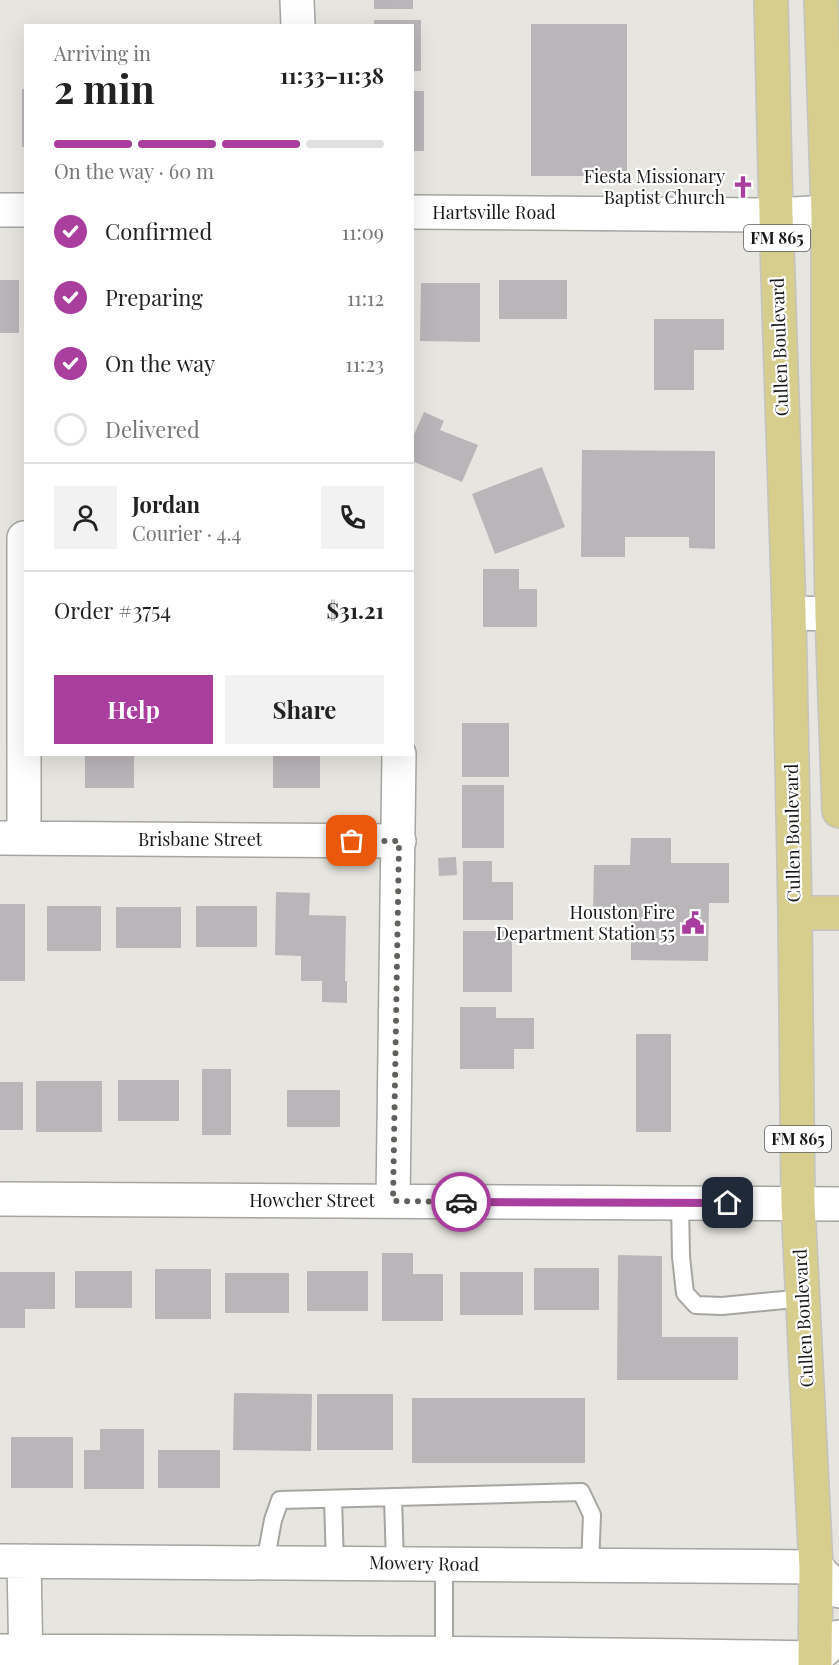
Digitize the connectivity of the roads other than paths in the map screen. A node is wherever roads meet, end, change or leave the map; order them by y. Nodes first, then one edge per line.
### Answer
1 (297, 0) edge
2 (771, 0) edge
3 (821, 0) edge
4 (297, 24) edge
5 (0, 210) edge
6 (24, 210) edge
7 (414, 212) edge
8 (828, 212) junction
9 (776, 215) junction
10 (834, 275) edge
11 (24, 538) edge
12 (789, 614) junction
13 (836, 614) edge
14 (399, 756) edge
15 (839, 811) edge
16 (12, 838) edge
17 (399, 841) junction
18 (795, 913) junction
19 (839, 914) edge
20 (0, 1199) edge
21 (393, 1201) junction
22 (680, 1203) junction
23 (798, 1204) junction
24 (839, 1204) edge
25 (804, 1298) junction
26 (393, 1497) junction
27 (333, 1499) junction
28 (12, 1561) edge
29 (266, 1563) junction
30 (335, 1564) junction
31 (395, 1564) junction
32 (444, 1565) junction
33 (590, 1566) junction
34 (816, 1568) junction
35 (839, 1591) edge
36 (823, 1653) edge
37 (17, 1656) edge
38 (444, 1660) edge

1 - 4 street
2 - 9 main road, Cullen Boulevard / FM 865
3 - 8 main road, FM 865
5 - 6 street
7 - 9 street, Hartsville Road
8 - 9 street, Hartsville Road
8 - 10 main road, FM 865
9 - 12 main road, Cullen Boulevard / FM 865
10 - 13 main road, FM 865
11 - 16 street
12 - 13 street
12 - 18 main road, Cullen Boulevard / FM 865
13 - 15 main road, FM 865
14 - 17 street
16 - 17 street, Brisbane Street
17 - 21 street
18 - 19 main road
18 - 23 main road, Cullen Boulevard / FM 865
20 - 21 street, Howcher Street
21 - 22 street, Howcher Street
22 - 23 street, Howcher Street
22 - 25 lane
23 - 24 street, Howcher Street
23 - 25 main road, Cullen Boulevard / FM 865
25 - 34 main road, Cullen Boulevard / FM 865
26 - 27 lane
26 - 31 lane
26 - 33 lane
27 - 29 lane
27 - 30 lane
28 - 29 street, Mowery Road
28 - 37 street
29 - 30 street, Mowery Road
30 - 31 street, Mowery Road
31 - 32 street, Mowery Road
32 - 33 street, Mowery Road
32 - 38 lane
33 - 34 street, Mowery Road
34 - 35 street
34 - 36 main road, Cullen Boulevard / FM 865
36 - 38 street
37 - 38 street

